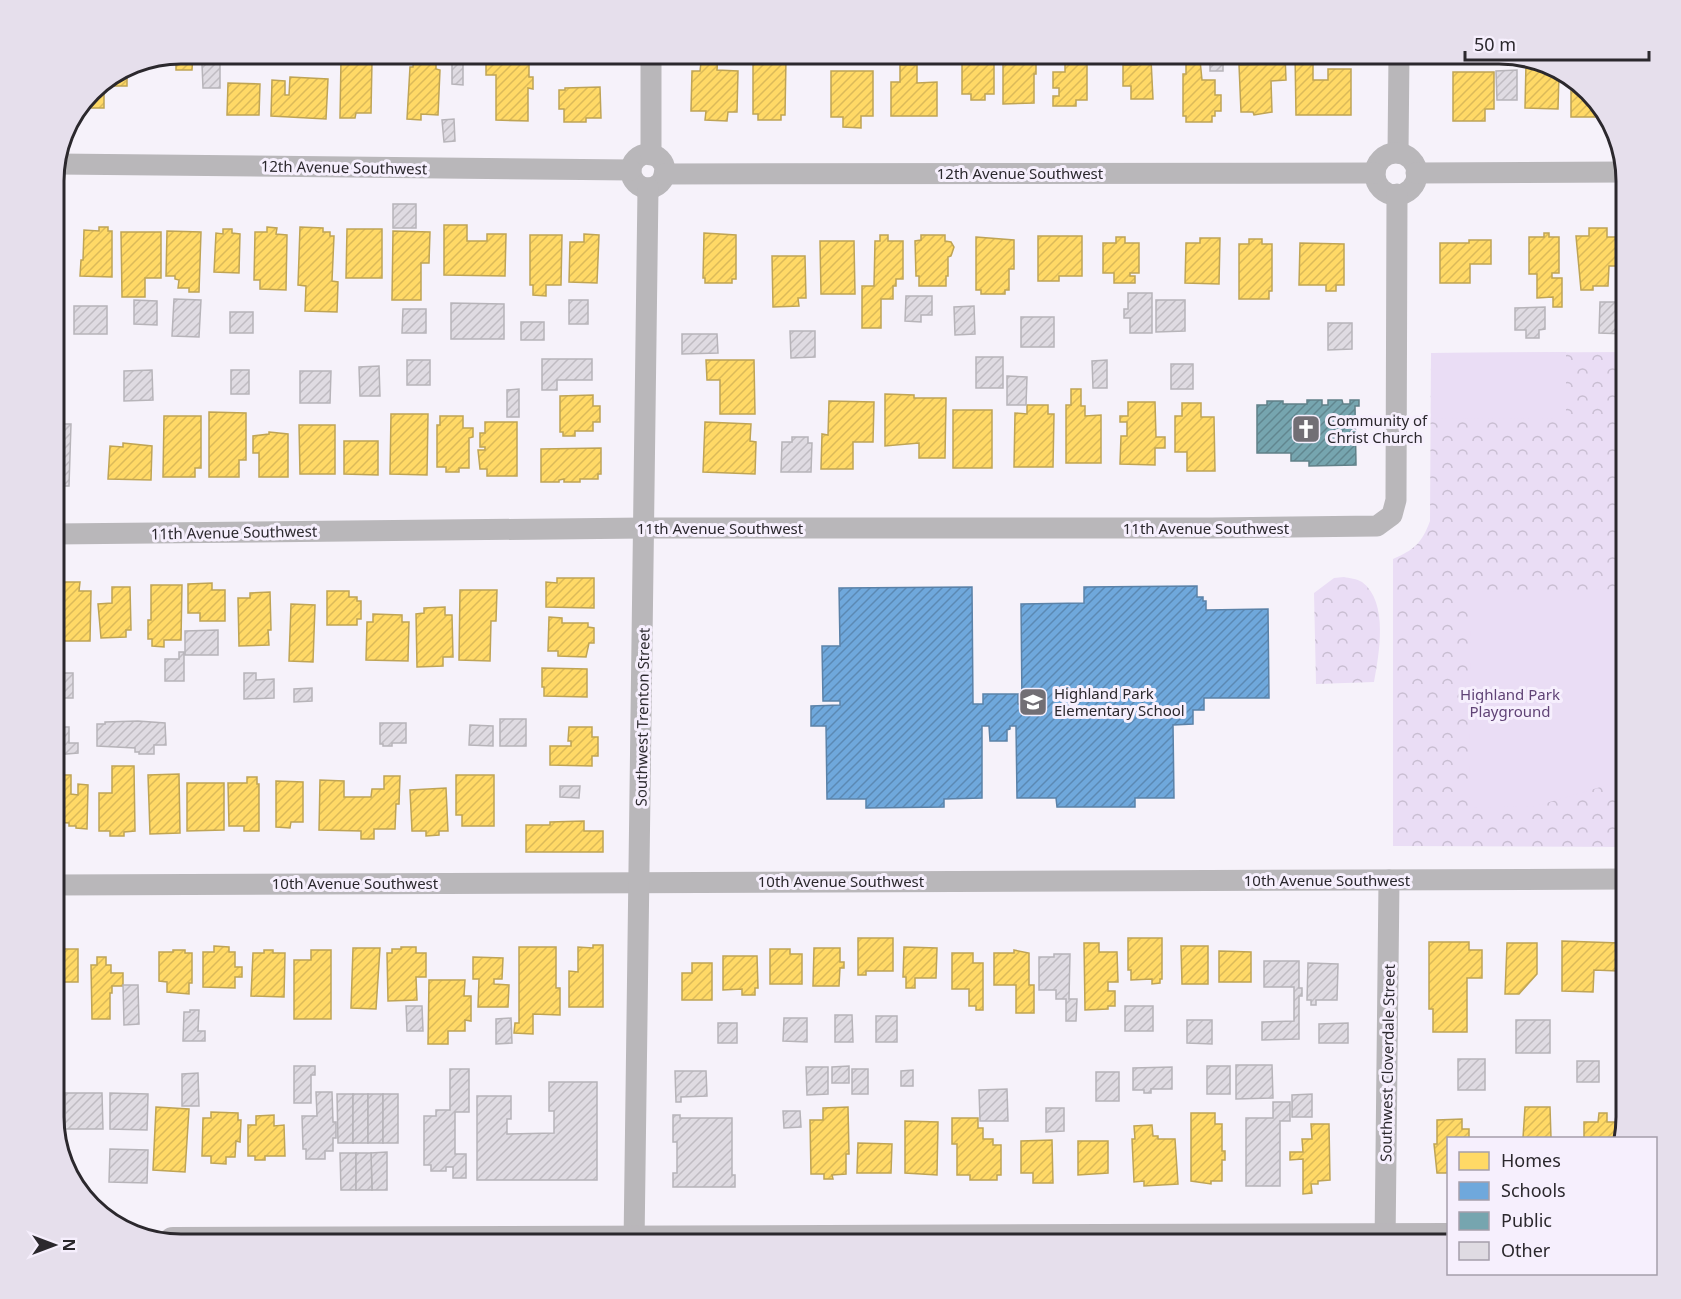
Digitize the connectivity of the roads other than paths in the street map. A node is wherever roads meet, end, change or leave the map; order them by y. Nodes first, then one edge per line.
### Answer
1 (1399, 64) edge
2 (651, 65) edge
3 (1398, 153) junction
4 (651, 155) junction
5 (66, 164) edge
6 (631, 170) junction
7 (1616, 172) edge
8 (1376, 173) junction
9 (1416, 173) junction
10 (664, 174) junction
11 (648, 188) junction
12 (1397, 194) junction
13 (644, 528) junction
14 (65, 534) edge
15 (1616, 879) edge
16 (1389, 880) junction
17 (640, 881) junction
18 (65, 885) edge
19 (634, 1234) edge
20 (1385, 1234) edge

1 - 3 street
2 - 4 street
3 - 8 street
3 - 9 street
4 - 6 street
4 - 10 street
5 - 6 street, 12th Avenue Southwest
6 - 11 street
7 - 9 street
8 - 10 street, 12th Avenue Southwest
8 - 12 street
9 - 12 street
10 - 11 street
11 - 13 street, Southwest Trenton Street
12 - 13 street, 11th Avenue Southwest
13 - 14 street, 11th Avenue Southwest
13 - 17 street, Southwest Trenton Street
15 - 16 street, 10th Avenue Southwest
16 - 17 street, 10th Avenue Southwest
16 - 20 street, Southwest Cloverdale Street
17 - 18 street, 10th Avenue Southwest
17 - 19 street, Southwest Trenton Street

